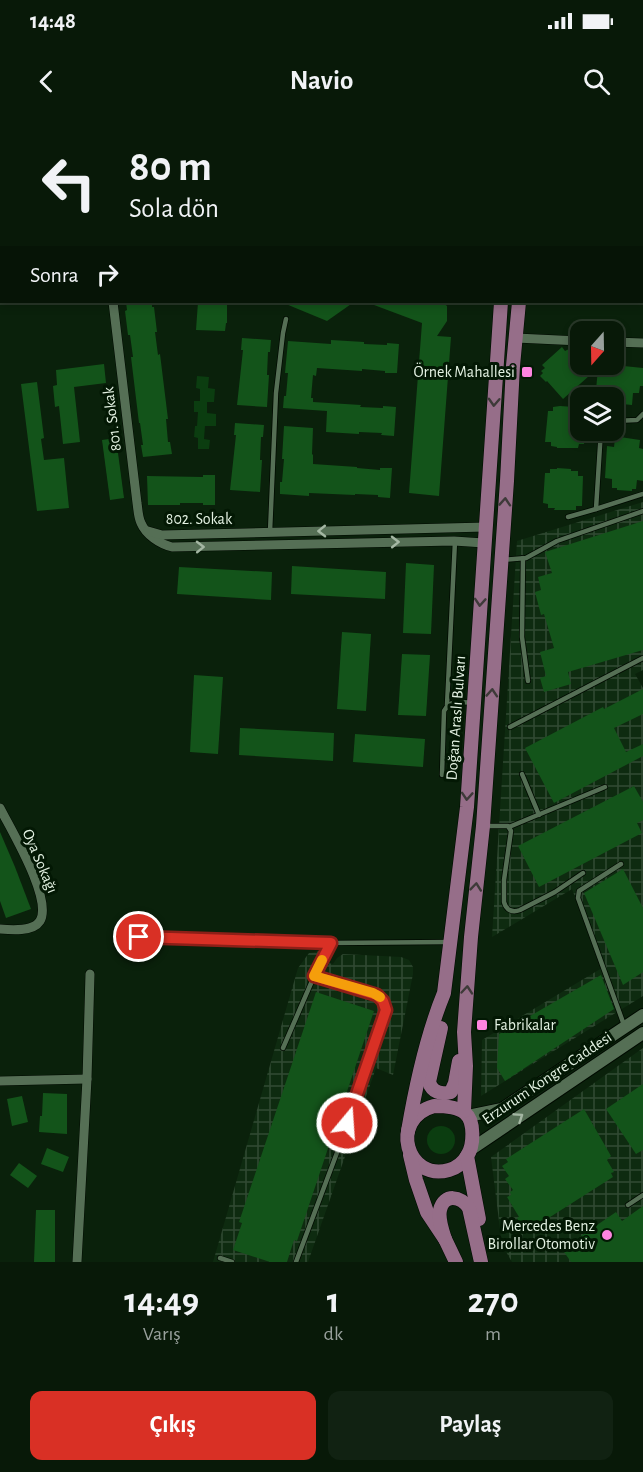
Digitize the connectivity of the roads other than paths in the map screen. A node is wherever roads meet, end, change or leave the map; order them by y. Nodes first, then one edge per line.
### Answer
1 (113, 303) edge
2 (501, 303) edge
3 (519, 303) edge
4 (286, 319) dead end
5 (516, 338) junction
6 (570, 341) edge
7 (624, 343) edge
8 (643, 344) edge
9 (643, 414) edge
10 (624, 421) edge
11 (600, 441) edge
12 (643, 494) edge
13 (596, 509) junction
14 (643, 511) edge
15 (568, 517) dead end
16 (486, 527) junction
17 (148, 531) junction
18 (270, 532) junction
19 (455, 541) junction
20 (484, 543) junction
21 (523, 558) junction
22 (501, 561) junction
23 (643, 658) edge
24 (528, 681) dead end
25 (473, 703) junction
26 (447, 705) junction
27 (510, 727) dead end
28 (522, 774) dead end
29 (442, 775) dead end
30 (605, 788) dead end
31 (0, 808) edge
32 (539, 815) junction
33 (483, 826) junction
34 (509, 827) junction
35 (621, 864) dead end
36 (583, 873) dead end
37 (0, 929) edge
38 (139, 937) dead end
39 (450, 942) junction
40 (331, 943) junction
41 (90, 974) dead end
42 (314, 976) junction
43 (444, 993) junction
44 (643, 1015) edge
45 (625, 1027) junction
46 (464, 1032) junction
47 (643, 1034) edge
48 (283, 1048) dead end
49 (87, 1079) junction
50 (0, 1081) edge
51 (466, 1114) junction
52 (408, 1131) junction
53 (409, 1150) junction
54 (469, 1153) junction
55 (643, 1195) edge
56 (628, 1205) dead end
57 (445, 1239) junction
58 (220, 1258) dead end
59 (77, 1262) edge
60 (232, 1262) edge
61 (296, 1262) edge
62 (456, 1262) edge
63 (481, 1262) edge
64 (489, 1262) edge

1 - 17 street, 801. Sokak
2 -> 16 main road, Doğan Araslı Bulvarı
3 - 5 main road, Doğan Araslı Bulvarı
4 - 18 lane
5 - 6 street
22 -> 5 main road, Doğan Araslı Bulvarı
7 - 8 street
9 - 10 lane
11 - 13 lane
12 - 13 lane
13 - 15 lane
14 - 21 lane
16 -> 18 street, 802. Sokak
16 - 20 main road, Doğan Araslı Bulvarı
17 - 18 street, 802. Sokak
17 -> 19 street, 802. Sokak
19 - 20 street, 802. Sokak
19 - 26 lane
20 -> 25 main road, Doğan Araslı Bulvarı
21 - 22 lane
21 - 24 lane
33 -> 22 main road, Doğan Araslı Bulvarı
23 - 27 lane
25 - 26 lane
25 -> 39 main road, Doğan Araslı Bulvarı
26 - 29 lane
28 - 32 lane
30 - 32 lane
31 - 37 street, Oya Sokağı
32 - 34 lane
33 - 34 lane
46 -> 33 main road, Doğan Araslı Bulvarı
34 - 36 lane
35 - 45 lane
38 - 40 lane
39 - 40 lane
39 - 43 main road, Doğan Araslı Bulvarı
40 - 42 lane
41 - 49 street
42 - 48 lane
42 - 61 lane
43 - 46 main road
43 - 52 main road, Doğan Araslı Bulvarı
44 - 45 main road, Erzurum Kongre Caddesi
45 - 51 main road, Erzurum Kongre Caddesi
46 - 51 main road, Doğan Araslı Bulvarı
54 -> 47 main road, Erzurum Kongre Caddesi
49 - 50 street
49 - 59 street
51 - 52 main road
51 - 54 main road
52 - 53 main road
53 - 54 main road
53 - 57 main road
54 - 64 main road
55 - 56 lane
57 - 62 main road
57 - 63 main road
58 - 60 lane

